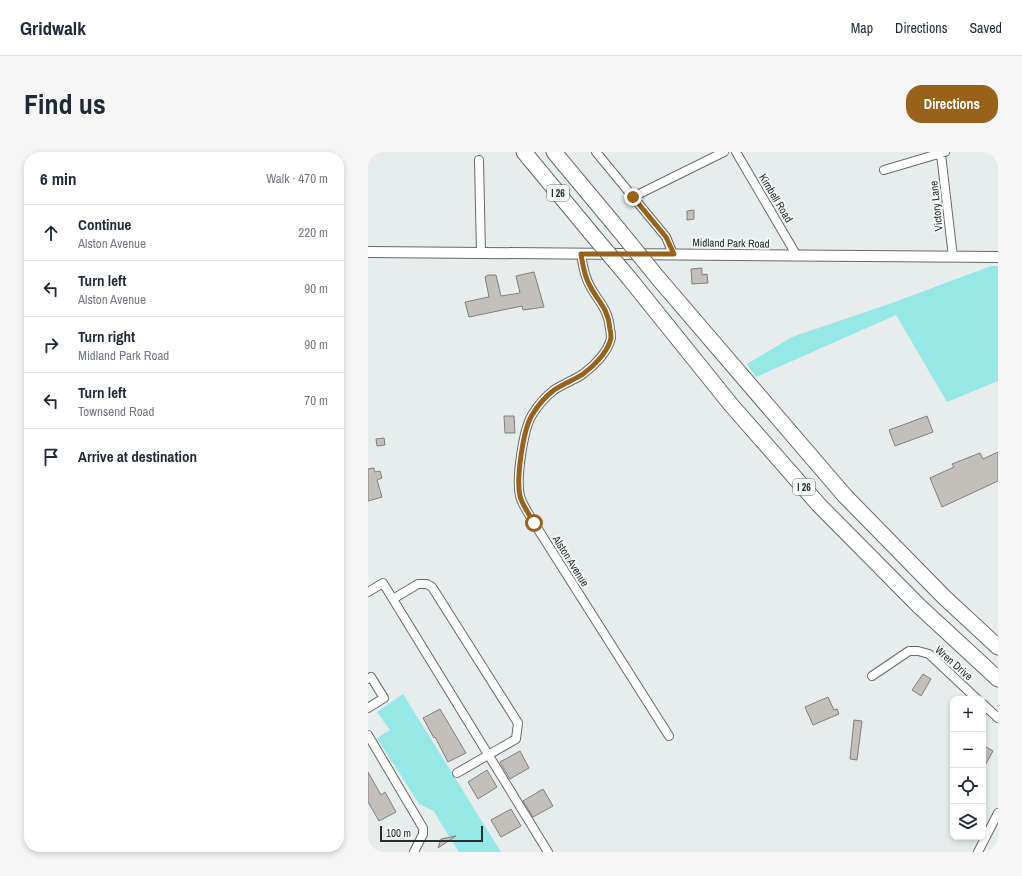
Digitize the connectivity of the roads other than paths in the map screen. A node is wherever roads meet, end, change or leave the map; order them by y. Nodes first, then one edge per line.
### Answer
1 (524, 152) edge
2 (554, 152) edge
3 (596, 152) edge
4 (724, 152) edge
5 (736, 152) edge
6 (943, 153) edge
7 (479, 160) dead end
8 (884, 170) dead end
9 (633, 197) junction
10 (368, 252) edge
11 (481, 253) junction
12 (581, 254) junction
13 (674, 254) junction
14 (797, 256) junction
15 (953, 257) junction
16 (998, 257) edge
17 (368, 592) edge
18 (393, 599) junction
19 (998, 647) edge
20 (872, 676) dead end
21 (368, 679) edge
22 (998, 679) edge
23 (974, 696) edge
24 (986, 707) edge
25 (368, 708) edge
26 (998, 718) edge
27 (368, 735) edge
28 (669, 736) dead end
29 (488, 756) junction
30 (457, 773) dead end
31 (998, 813) edge
32 (414, 852) edge
33 (548, 852) edge
34 (978, 852) edge

1 - 22 highway, I 26, bridge
2 - 19 highway, I 26, bridge
3 - 9 street
4 - 9 street
5 - 14 street, Kimbell Road
6 - 8 street, Victory Lane
6 - 15 street, Victory Lane
7 - 11 street
9 - 13 street
10 - 11 street, Midland Park Road
11 - 12 street, Midland Park Road
12 - 13 street, Midland Park Road
12 - 28 street, Alston Avenue
13 - 14 street, Midland Park Road
14 - 15 street, Midland Park Road
15 - 16 street, Midland Park Road
17 - 18 street
18 - 29 street
18 - 29 street
20 - 23 street, Wren Drive
21 - 25 street
24 - 26 street
27 - 32 street
29 - 30 street
29 - 33 street
31 - 34 street

